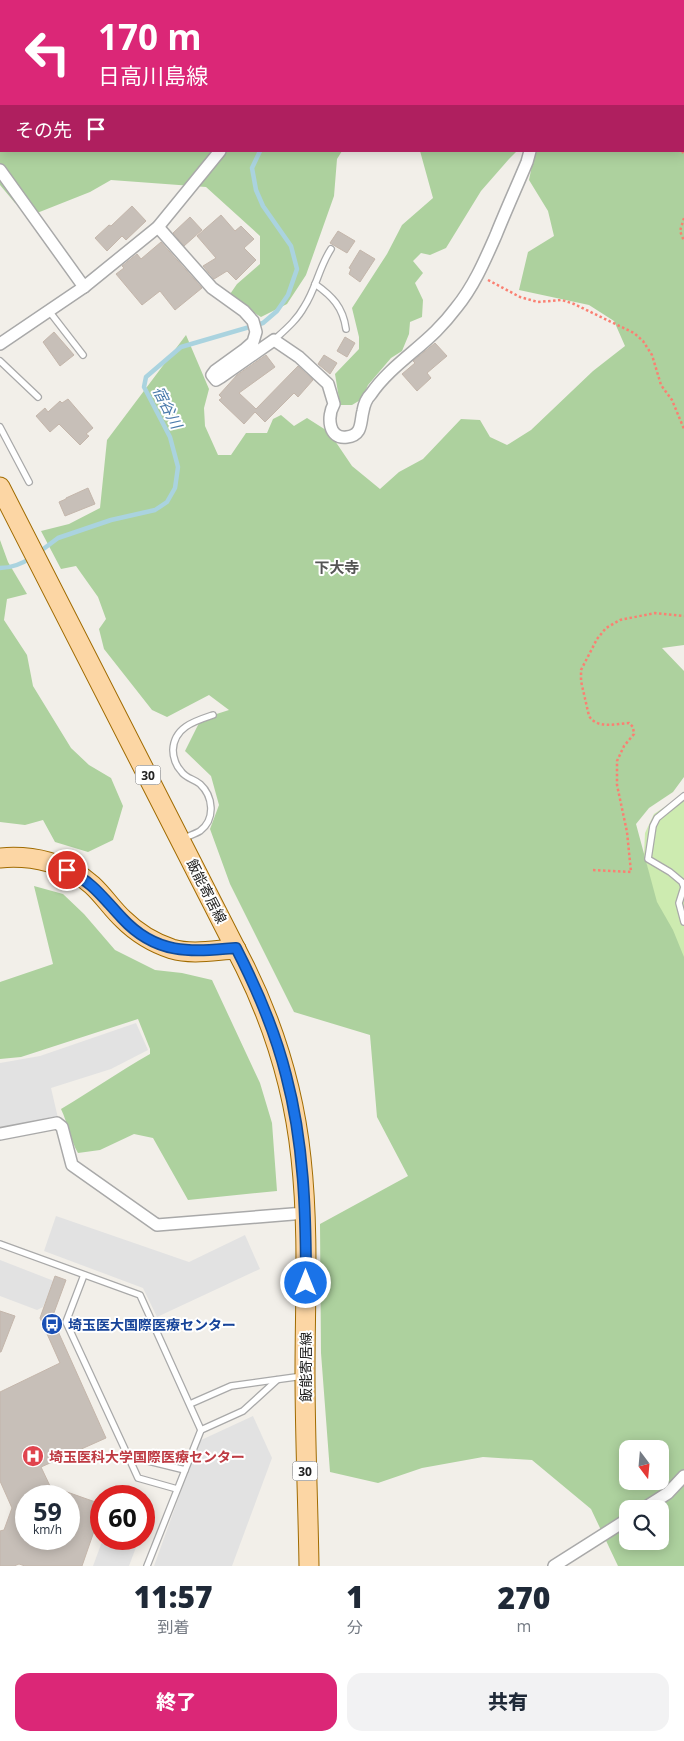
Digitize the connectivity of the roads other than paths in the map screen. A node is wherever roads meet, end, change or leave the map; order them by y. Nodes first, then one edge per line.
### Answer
1 (219, 152) edge
2 (530, 152) edge
3 (0, 170) edge
4 (158, 227) junction
5 (331, 249) dead end
6 (315, 284) junction
7 (84, 287) junction
8 (49, 312) junction
9 (346, 329) dead end
10 (274, 340) junction
11 (0, 344) edge
12 (83, 355) dead end
13 (0, 362) edge
14 (38, 397) dead end
15 (0, 427) edge
16 (29, 482) dead end
17 (0, 487) edge
18 (213, 715) dead end
19 (684, 796) edge
20 (181, 840) junction
21 (0, 858) edge
22 (684, 922) edge
23 (236, 948) junction
24 (0, 1134) edge
25 (305, 1213) junction
26 (0, 1244) edge
27 (84, 1275) junction
28 (305, 1376) junction
29 (278, 1379) junction
30 (190, 1404) junction
31 (201, 1430) junction
32 (128, 1456) junction
33 (185, 1470) junction
34 (684, 1476) edge
35 (178, 1489) junction
36 (657, 1500) edge
37 (619, 1525) edge
38 (148, 1566) edge
39 (309, 1566) edge
40 (554, 1566) edge

1 - 4 street
2 - 10 street
3 - 7 street
4 - 7 street
4 - 10 street
5 - 6 lane
6 - 9 lane
6 - 10 lane
7 - 8 street
8 - 11 street
8 - 12 lane
13 - 14 lane
15 - 16 lane
17 - 20 main road, 飯能寄居線 / 30
18 - 20 lane
19 - 22 lane
20 - 23 main road, 飯能寄居線 / 30
21 - 23 main road
23 - 25 main road, 飯能寄居線 / 30
24 - 25 street
25 - 28 main road, 飯能寄居線 / 30
26 - 27 lane
27 - 30 lane
27 - 32 lane
28 - 29 lane
28 - 39 main road, 飯能寄居線 / 30
29 - 30 lane
29 - 31 lane
30 - 31 lane
31 - 33 lane
32 - 33 lane
32 - 35 lane
33 - 35 lane
34 - 36 street
35 - 38 lane
37 - 40 street

